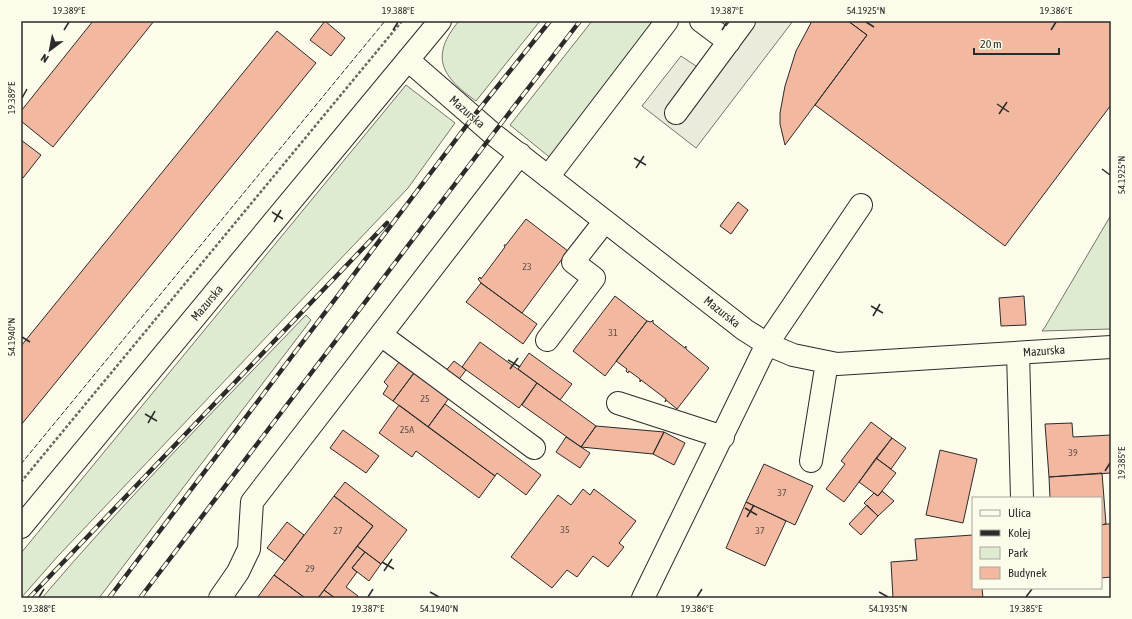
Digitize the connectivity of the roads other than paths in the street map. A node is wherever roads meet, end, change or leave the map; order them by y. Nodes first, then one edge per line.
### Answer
1 (440, 21) edge
2 (667, 21) edge
3 (701, 21) edge
4 (744, 21) edge
5 (729, 42) junction
6 (408, 60) junction
7 (676, 113) dead end
8 (520, 154) junction
9 (548, 177) junction
10 (861, 205) dead end
11 (605, 221) junction
12 (381, 335) junction
13 (547, 340) dead end
14 (767, 344) junction
15 (1111, 347) edge
16 (1018, 353) junction
17 (827, 362) junction
18 (618, 403) dead end
19 (723, 437) junction
20 (534, 448) dead end
21 (811, 461) dead end
22 (1022, 497) edge
23 (21, 527) edge
24 (220, 598) edge
25 (643, 598) edge

1 - 6 street, Mazurska
2 - 9 street
3 - 5 street
4 - 5 street
5 - 7 street
6 - 8 street, Mazurska
6 - 23 street, Mazurska
8 - 9 street, Mazurska
8 - 12 street
9 - 11 street, Mazurska
10 - 14 street
11 - 13 street
11 - 14 street, Mazurska
12 - 20 street
12 - 24 street
14 - 17 street, Mazurska
14 - 19 street
15 - 16 street, Mazurska
16 - 17 street, Mazurska
16 - 22 street
17 - 21 street
18 - 19 street
19 - 25 street

